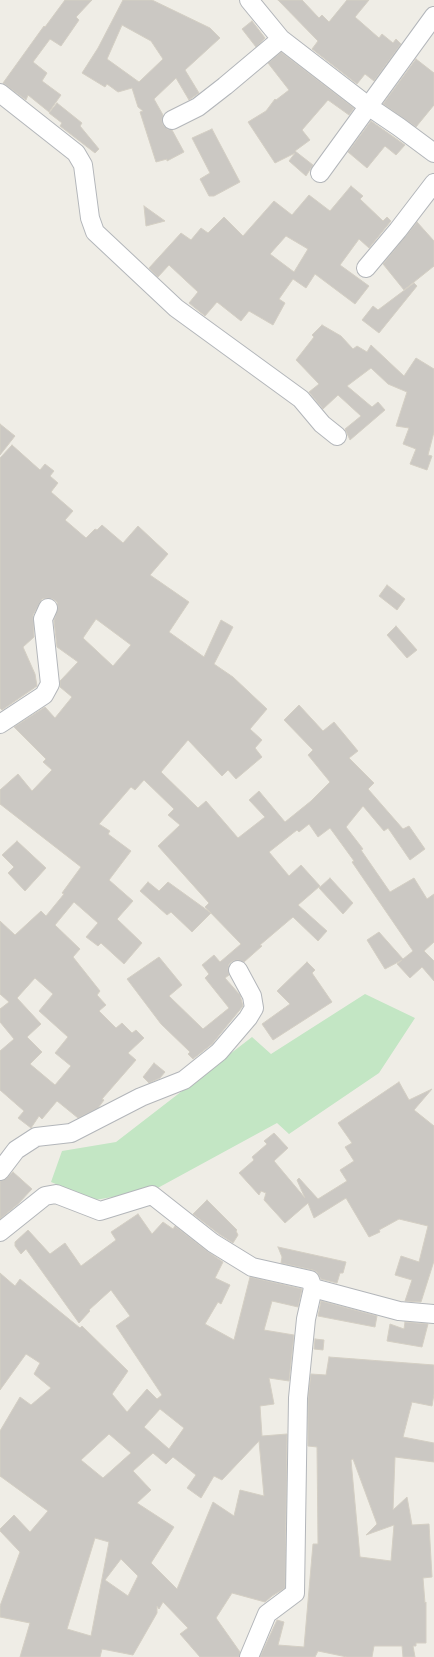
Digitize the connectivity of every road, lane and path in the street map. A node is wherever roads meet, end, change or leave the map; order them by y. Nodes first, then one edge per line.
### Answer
1 (249, 0) edge
2 (434, 16) edge
3 (281, 39) junction
4 (0, 93) edge
5 (368, 106) junction
6 (172, 120) dead end
7 (434, 153) edge
8 (320, 173) dead end
9 (434, 183) edge
10 (366, 268) dead end
11 (337, 436) dead end
12 (48, 608) dead end
13 (0, 724) edge
14 (238, 970) dead end
15 (0, 1171) edge
16 (0, 1232) edge
17 (313, 1288) junction
18 (434, 1314) edge
19 (249, 1657) edge

1 - 3 street
2 - 5 street
3 - 5 street
3 - 6 street
4 - 11 street
5 - 7 street
5 - 8 street
9 - 10 street
12 - 13 street
14 - 15 street
16 - 17 street
17 - 18 street
17 - 19 street

